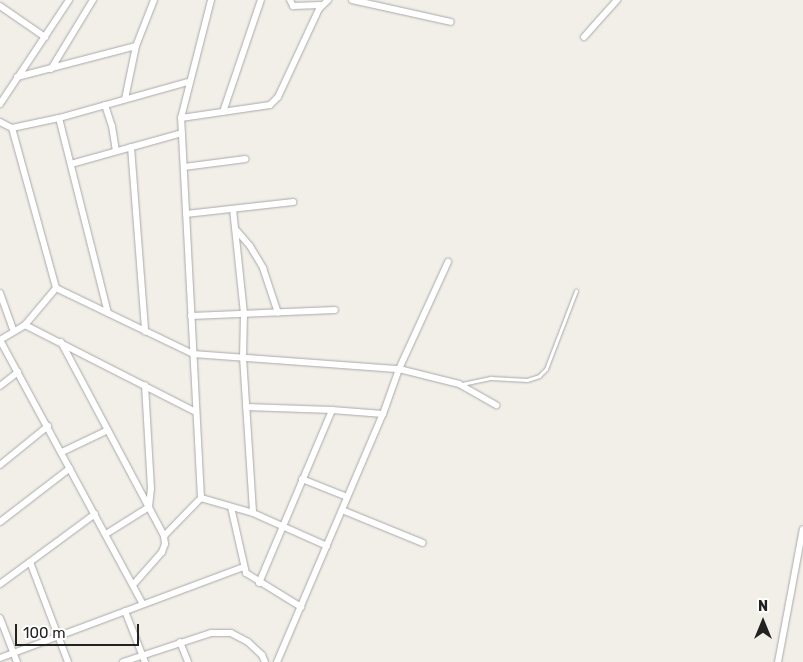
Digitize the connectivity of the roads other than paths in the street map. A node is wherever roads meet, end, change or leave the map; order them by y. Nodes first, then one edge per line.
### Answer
1 (69, 0) edge
2 (93, 0) edge
3 (154, 0) edge
4 (211, 0) edge
5 (261, 0) edge
6 (290, 0) edge
7 (352, 0) edge
8 (617, 0) edge
9 (325, 2) edge
10 (0, 6) edge
11 (451, 22) dead end
12 (45, 37) junction
13 (584, 37) dead end
14 (136, 46) junction
15 (51, 69) junction
16 (17, 78) junction
17 (188, 82) junction
18 (125, 99) junction
19 (0, 104) edge
20 (105, 105) junction
21 (223, 112) junction
22 (59, 118) junction
23 (181, 118) junction
24 (1, 126) edge
25 (12, 128) junction
26 (182, 133) junction
27 (131, 147) junction
28 (116, 152) junction
29 (245, 159) dead end
30 (70, 164) junction
31 (184, 167) junction
32 (293, 202) dead end
33 (233, 209) junction
34 (186, 214) junction
35 (237, 231) junction
36 (448, 262) dead end
37 (56, 288) junction
38 (576, 291) dead end
39 (0, 295) edge
40 (335, 310) dead end
41 (108, 313) junction
42 (278, 313) junction
43 (244, 314) junction
44 (191, 316) junction
45 (25, 325) junction
46 (145, 331) junction
47 (14, 332) junction
48 (0, 340) edge
49 (61, 342) junction
50 (194, 354) junction
51 (243, 357) junction
52 (399, 369) junction
53 (18, 372) junction
54 (459, 384) junction
55 (145, 385) junction
56 (0, 386) edge
57 (496, 405) dead end
58 (246, 407) junction
59 (332, 410) junction
60 (196, 412) junction
61 (382, 414) junction
62 (48, 426) junction
63 (108, 430) junction
64 (62, 452) junction
65 (0, 465) edge
66 (70, 468) junction
67 (302, 479) junction
68 (201, 498) junction
69 (347, 498) junction
70 (149, 507) junction
71 (231, 507) junction
72 (342, 510) junction
73 (253, 513) junction
74 (95, 514) junction
75 (0, 522) edge
76 (283, 526) junction
77 (803, 529) edge
78 (106, 534) junction
79 (164, 536) junction
80 (423, 543) dead end
81 (327, 546) junction
82 (30, 562) junction
83 (244, 567) junction
84 (259, 583) junction
85 (0, 584) edge
86 (133, 585) junction
87 (143, 604) junction
88 (301, 607) junction
89 (125, 611) junction
90 (0, 618) edge
91 (58, 636) junction
92 (180, 642) junction
93 (14, 653) junction
94 (142, 655) junction
95 (0, 658) edge
96 (17, 662) edge
97 (68, 662) edge
98 (123, 662) edge
99 (145, 662) edge
100 (188, 662) edge
101 (265, 662) edge
102 (277, 662) edge
103 (778, 662) edge

1 - 12 street
2 - 15 street
3 - 14 street
4 - 17 street
5 - 21 street
6 - 9 street
7 - 11 street
8 - 13 street
9 - 21 street
10 - 12 street
12 - 16 street
14 - 15 street
14 - 18 street
15 - 16 street
16 - 19 street
17 - 18 street
17 - 23 street
18 - 20 street
20 - 22 street
20 - 28 street
21 - 23 street
22 - 25 street
22 - 30 street
23 - 26 street
24 - 25 street
25 - 37 street
26 - 27 street
26 - 31 street
27 - 28 street
27 - 46 street
28 - 30 street
29 - 31 street
30 - 41 street
31 - 34 street
32 - 33 street
33 - 34 street
33 - 35 street
34 - 44 street
35 - 42 street
35 - 43 street
36 - 52 street
37 - 41 street
37 - 45 street
38 - 54 lane
39 - 47 street
40 - 42 street
41 - 46 street
42 - 43 street
43 - 44 street
43 - 51 street
44 - 50 street
45 - 47 street
45 - 49 street
46 - 50 street
47 - 48 street
48 - 53 street
49 - 55 street
49 - 63 street
50 - 51 street
50 - 60 street
51 - 52 street
51 - 58 street
52 - 54 street
52 - 61 street
53 - 56 street
53 - 62 street
54 - 57 street
55 - 60 street
55 - 70 street
58 - 59 street
58 - 73 street
59 - 61 street
59 - 67 street
60 - 68 street
61 - 69 street
62 - 64 street
62 - 65 street
63 - 64 street
63 - 70 street
64 - 66 street
66 - 74 street
66 - 75 street
67 - 69 street
67 - 76 street
68 - 71 street
68 - 79 street
69 - 72 street
70 - 78 street
70 - 79 street
71 - 73 street
71 - 83 street
72 - 80 street
72 - 81 street
73 - 76 street
74 - 78 street
74 - 82 street
76 - 81 street
76 - 84 street
77 - 103 street
78 - 86 street
79 - 86 street
81 - 88 street
82 - 85 street
82 - 91 street
83 - 84 street
83 - 87 street
84 - 88 street
86 - 87 street
87 - 89 street
88 - 102 street
89 - 91 street
89 - 94 street
90 - 93 street
91 - 93 street
91 - 97 street
92 - 94 street
92 - 100 street
92 - 101 street
93 - 95 street
93 - 96 street
94 - 98 street
94 - 99 street

